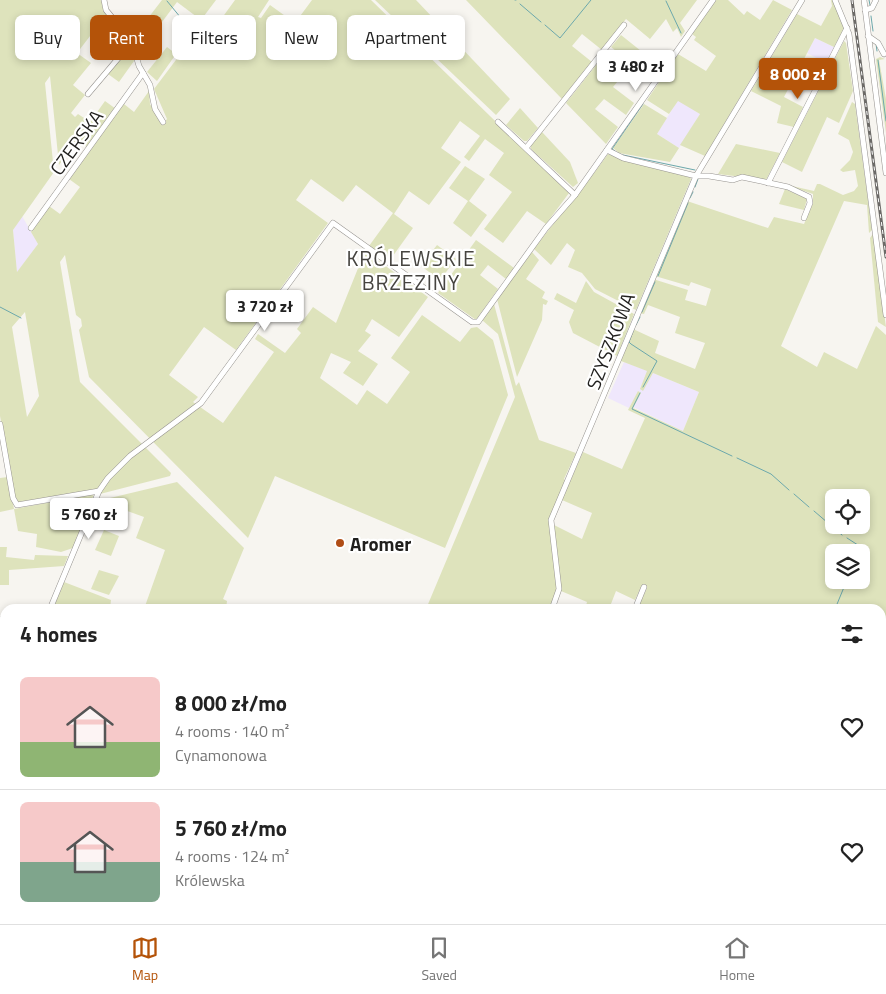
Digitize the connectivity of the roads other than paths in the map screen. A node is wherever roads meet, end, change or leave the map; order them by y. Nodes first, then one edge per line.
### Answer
1 (104, 0) edge
2 (714, 0) edge
3 (802, 0) edge
4 (835, 0) edge
5 (864, 0) edge
6 (876, 0) edge
7 (865, 10) junction
8 (110, 15) edge
9 (624, 25) dead end
10 (847, 28) junction
11 (868, 36) junction
12 (885, 55) edge
13 (871, 56) junction
14 (117, 60) edge
15 (138, 60) edge
16 (143, 73) junction
17 (88, 94) dead end
18 (163, 122) dead end
19 (498, 122) dead end
20 (526, 148) junction
21 (607, 150) junction
22 (886, 172) edge
23 (696, 176) junction
24 (768, 183) junction
25 (575, 194) junction
26 (804, 218) dead end
27 (31, 228) dead end
28 (886, 315) edge
29 (0, 424) edge
30 (98, 491) junction
31 (644, 587) dead end
32 (52, 604) edge
33 (554, 604) edge
34 (637, 604) edge

1 - 8 street
2 - 21 street
3 - 23 street, SZYSZKOWA
4 - 10 street
5 - 7 street
6 - 7 street
7 - 11 street
9 - 20 street
10 - 24 street
10 - 28 street
11 - 12 street
11 - 13 street
12 - 13 street
13 - 22 street
14 - 17 street
15 - 16 street
16 - 18 street
16 - 27 street, CZERSKA
19 - 20 street
20 - 25 street
21 - 23 street
21 - 25 street
23 - 24 street
23 - 33 street, SZYSZKOWA
24 - 26 street
25 - 30 street
29 - 30 street
30 - 32 street
31 - 34 street

